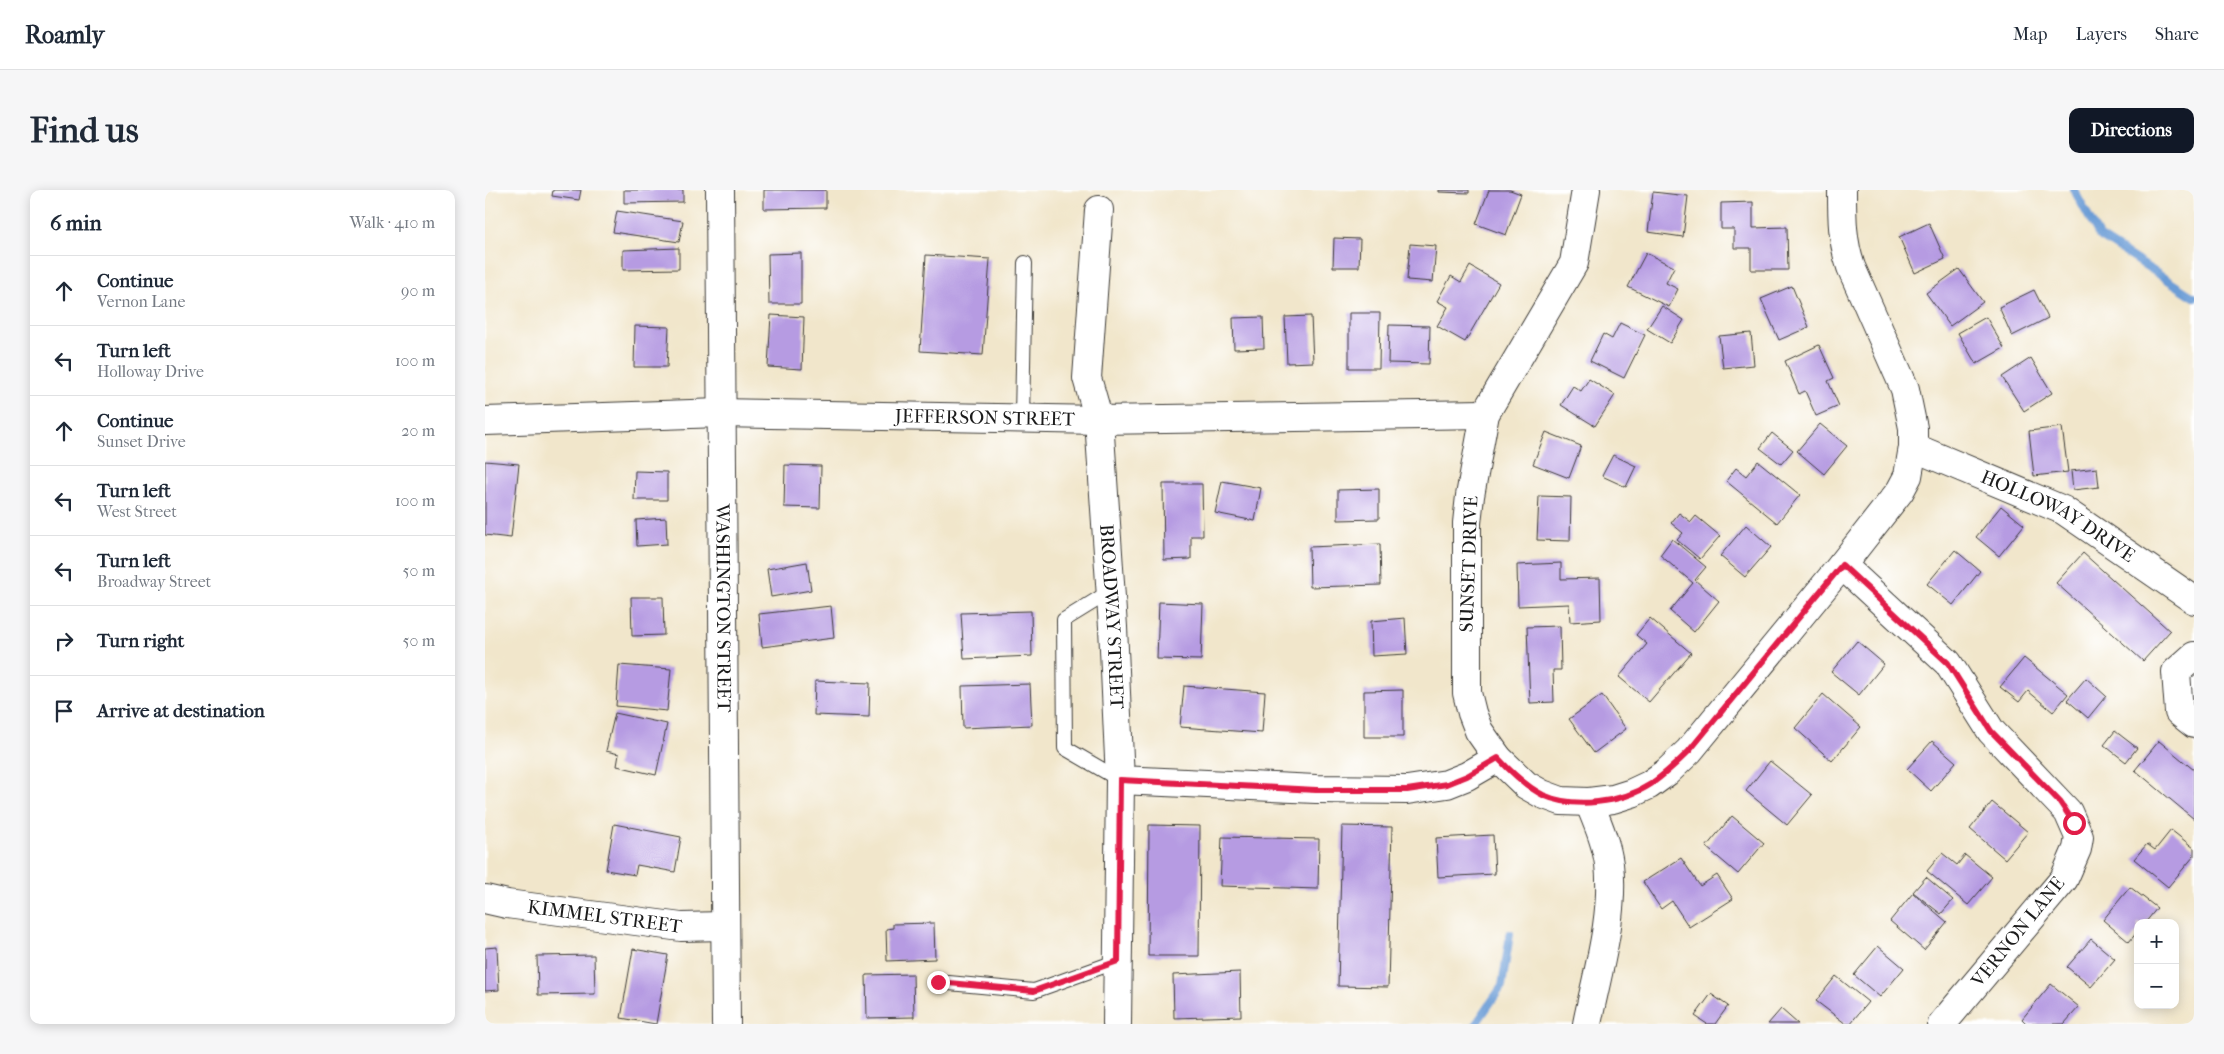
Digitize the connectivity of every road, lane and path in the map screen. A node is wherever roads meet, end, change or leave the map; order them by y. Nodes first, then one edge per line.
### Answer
1 (720, 190) edge
2 (1586, 190) edge
3 (1842, 190) edge
4 (1099, 210) dead end
5 (1025, 263) dead end
6 (721, 413) junction
7 (1485, 414) junction
8 (1022, 418) junction
9 (1099, 420) junction
10 (485, 421) edge
11 (1913, 447) junction
12 (1842, 565) junction
13 (1111, 590) junction
14 (2194, 600) edge
15 (2194, 656) edge
16 (2194, 724) edge
17 (1498, 758) junction
18 (1120, 780) junction
19 (1589, 802) junction
20 (485, 899) edge
21 (724, 926) junction
22 (1118, 961) junction
23 (938, 982) dead end
24 (726, 1024) edge
25 (1117, 1024) edge
26 (1587, 1024) edge
27 (1942, 1024) edge

1 - 6 street, WASHINGTON STREET
2 - 7 street, SUNSET DRIVE
3 - 11 street
4 - 9 street, BROADWAY STREET
5 - 8 lane
6 - 8 street, JEFFERSON STREET
6 - 10 street, JEFFERSON STREET
6 - 21 street, WASHINGTON STREET
7 - 9 street, JEFFERSON STREET
7 - 17 street, SUNSET DRIVE
8 - 9 street, JEFFERSON STREET
9 - 13 street, BROADWAY STREET
11 - 12 street
11 - 14 street, HOLLOWAY DRIVE
12 - 19 street
12 - 27 street, VERNON LANE
13 - 18 street, BROADWAY STREET
13 - 18 lane
15 - 16 street
17 - 18 street
17 - 19 street, SUNSET DRIVE
18 - 22 street, BROADWAY STREET
19 - 26 street
20 - 21 street, KIMMEL STREET
21 - 24 street, WASHINGTON STREET
22 - 23 lane
22 - 25 street, BROADWAY STREET

